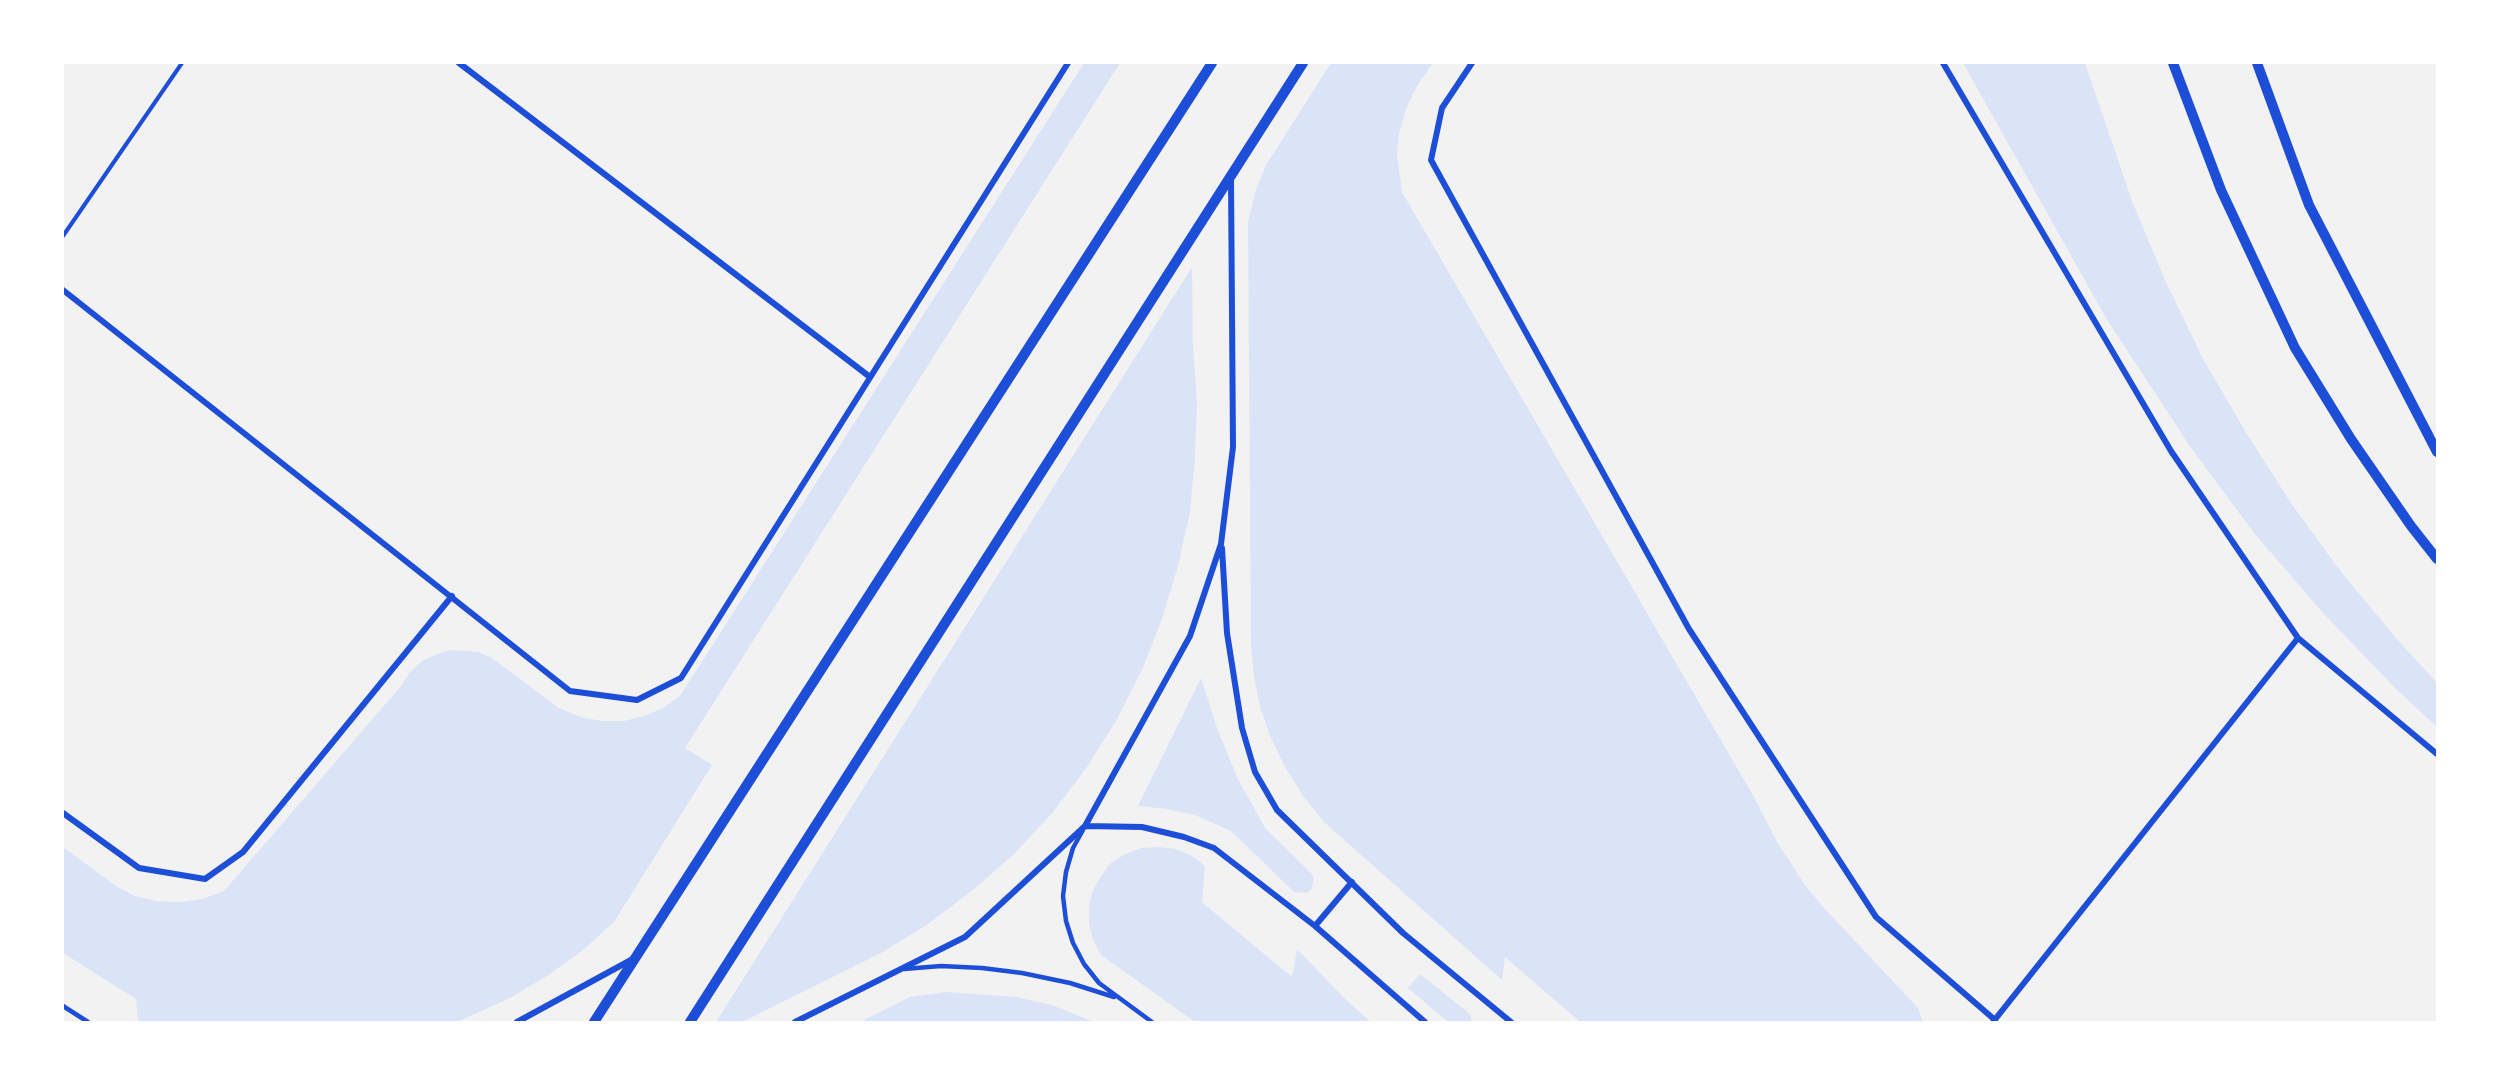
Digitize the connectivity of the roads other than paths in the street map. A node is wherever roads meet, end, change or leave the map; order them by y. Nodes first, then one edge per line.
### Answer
1 (459, 63) edge
2 (1068, 63) edge
3 (1212, 63) edge
4 (1303, 63) edge
5 (1472, 63) edge
6 (1943, 63) edge
7 (2173, 63) edge
8 (2257, 63) edge
9 (1231, 178) junction
10 (63, 290) edge
11 (870, 377) junction
12 (2437, 452) edge
13 (1221, 544) junction
14 (2437, 559) edge
15 (452, 596) junction
16 (2298, 638) junction
17 (2437, 754) edge
18 (63, 813) edge
19 (1085, 826) junction
20 (1352, 882) junction
21 (1315, 926) junction
22 (634, 958) junction
23 (900, 969) junction
24 (1117, 998) junction
25 (63, 1006) edge
26 (1993, 1021) edge
27 (88, 1022) edge
28 (517, 1022) edge
29 (594, 1022) edge
30 (690, 1022) edge
31 (795, 1022) edge
32 (1152, 1022) edge
33 (1425, 1022) edge
34 (1511, 1022) edge

1 - 11 street
2 - 11 street
3 - 22 street
4 - 9 street
5 - 26 street
6 - 16 street
7 - 14 street
8 - 12 street
9 - 13 street
9 - 30 street
10 - 15 street
11 - 15 street
13 - 19 street
13 - 20 street
15 - 18 street
16 - 17 street
16 - 26 street
19 - 21 street
19 - 23 street
19 - 24 lane
20 - 21 street
20 - 34 street
21 - 33 street
22 - 28 street
22 - 29 street
23 - 24 lane
23 - 31 street
24 - 32 lane
25 - 27 lane

